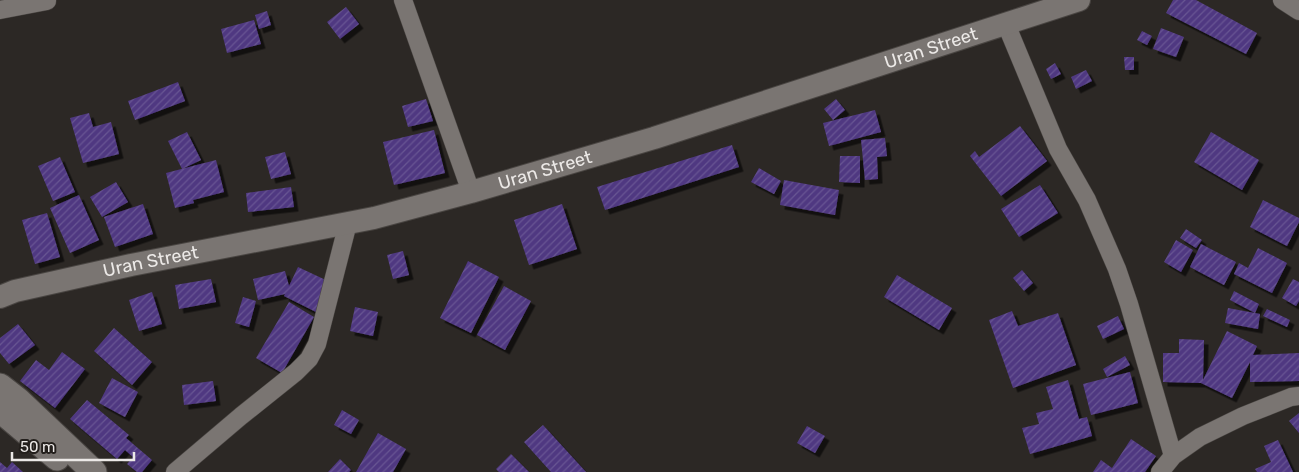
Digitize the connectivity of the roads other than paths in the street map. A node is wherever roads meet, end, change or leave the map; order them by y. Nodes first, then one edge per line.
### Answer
1 (47, 0) edge
2 (403, 0) edge
3 (1079, 0) edge
4 (1282, 0) edge
5 (0, 10) edge
6 (1299, 11) edge
7 (1006, 24) junction
8 (471, 192) junction
9 (348, 223) junction
10 (0, 297) edge
11 (0, 386) edge
12 (1299, 396) edge
13 (0, 410) edge
14 (1173, 456) junction
15 (72, 472) edge
16 (94, 472) edge
17 (175, 472) edge
18 (1160, 472) edge

1 - 5 street
2 - 8 street
3 - 7 street, Uran Street
4 - 6 street
7 - 8 street, Uran Street
7 - 14 street
8 - 9 street, Uran Street
9 - 10 street, Uran Street
9 - 17 street
11 - 16 main road
12 - 14 street
13 - 15 main road
14 - 18 street

